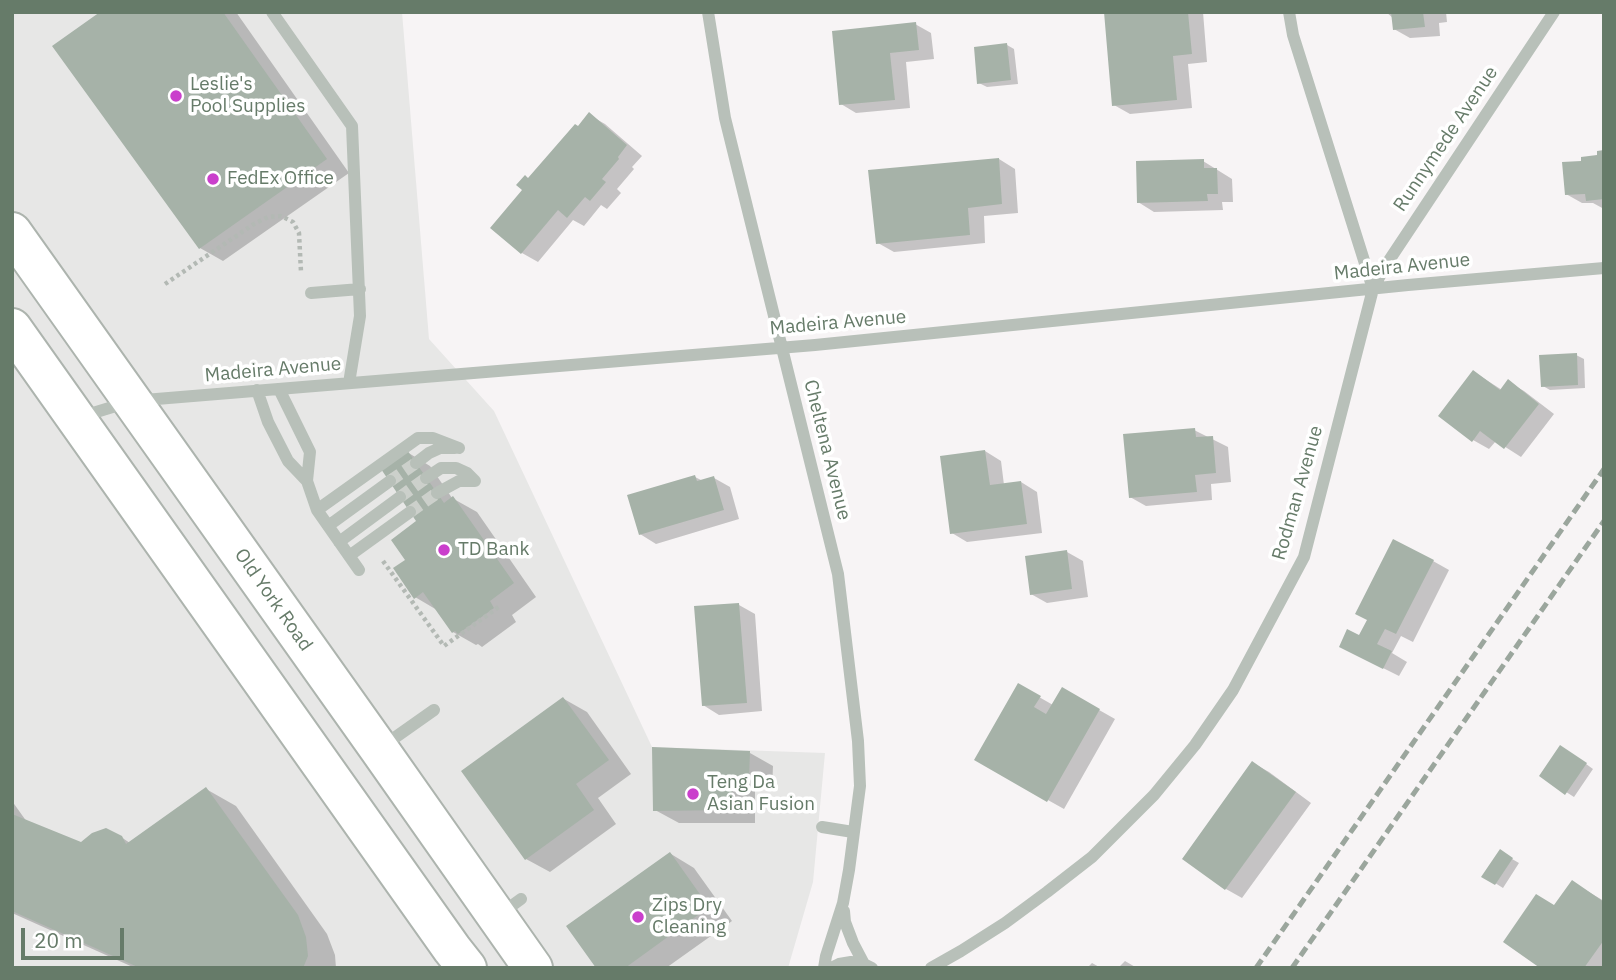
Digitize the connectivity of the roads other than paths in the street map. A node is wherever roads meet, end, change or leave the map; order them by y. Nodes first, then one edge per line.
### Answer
1 (272, 12) edge
2 (708, 12) edge
3 (1289, 12) edge
4 (1554, 12) edge
5 (12, 232) edge
6 (1604, 268) edge
7 (360, 289) junction
8 (1373, 289) junction
9 (311, 293) dead end
10 (12, 328) edge
11 (781, 348) junction
12 (349, 383) junction
13 (279, 389) junction
14 (257, 390) junction
15 (132, 401) junction
16 (76, 418) junction
17 (415, 463) tunnel mouth
18 (426, 478) tunnel mouth
19 (307, 481) junction
20 (390, 481) tunnel mouth
21 (437, 493) tunnel mouth
22 (400, 497) tunnel mouth
23 (317, 510) junction
24 (410, 512) tunnel mouth
25 (328, 526) junction
26 (339, 542) junction
27 (349, 556) junction
28 (359, 570) dead end
29 (434, 710) dead end
30 (379, 749) junction
31 (822, 827) dead end
32 (853, 832) junction
33 (843, 903) junction
34 (961, 951) junction
35 (830, 964) edge
36 (868, 966) edge
37 (467, 968) edge
38 (533, 968) edge
39 (931, 968) edge
40 (943, 968) edge

1 - 7 street
2 - 11 street, Cheltena Avenue
3 - 8 street
4 - 8 street, Runnymede Avenue
5 - 15 highway, Old York Road
6 - 8 street, Madeira Avenue
7 - 9 street
7 - 12 street
8 - 11 street, Madeira Avenue
8 - 34 street, Rodman Avenue
10 - 16 highway
11 - 12 street, Madeira Avenue
11 - 32 street, Cheltena Avenue
12 - 13 street, Madeira Avenue
13 - 14 street, Madeira Avenue
13 - 19 street
14 - 15 street, Madeira Avenue
14 - 19 street
15 - 16 street, Madeira Avenue
15 - 30 highway, Old York Road
16 - 37 highway
17 - 23 street
18 - 21 street
19 - 23 street
20 - 25 street
22 - 26 street
23 - 25 street
24 - 27 street
25 - 26 street
26 - 27 street
27 - 28 street
29 - 30 street
30 - 38 highway, Old York Road
31 - 32 street
32 - 33 street, Cheltena Avenue
33 - 35 street, Cheltena Avenue
33 - 36 street, Cheltena Avenue
34 - 39 street, Rodman Avenue
34 - 40 street, Rodman Avenue
35 - 36 street

